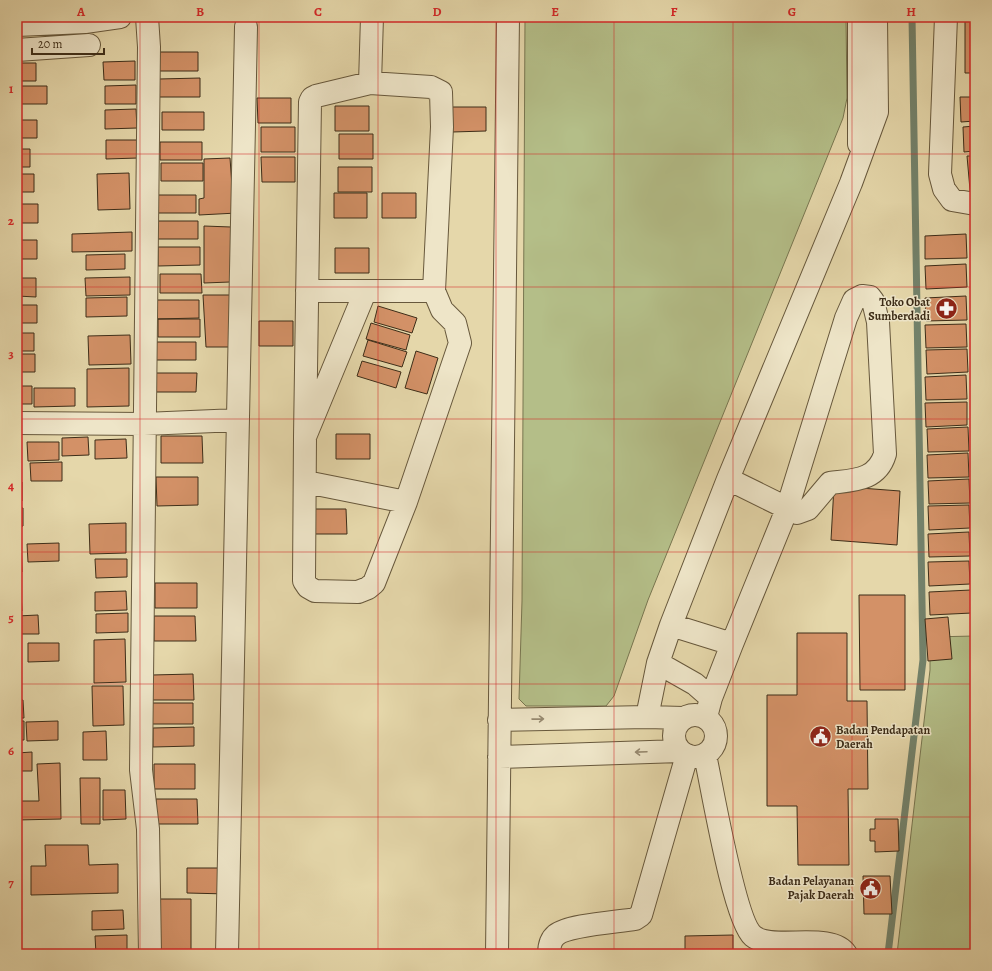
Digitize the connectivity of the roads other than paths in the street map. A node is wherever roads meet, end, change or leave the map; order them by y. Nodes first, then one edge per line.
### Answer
1 (120, 17) edge
2 (147, 17) edge
3 (372, 17) edge
4 (508, 17) edge
5 (859, 17) edge
6 (876, 17) edge
7 (946, 17) edge
8 (85, 20) edge
9 (17, 25) edge
10 (246, 27) dead end
11 (89, 45) dead end
12 (17, 50) edge
13 (370, 83) junction
14 (859, 162) junction
15 (975, 204) edge
16 (434, 291) junction
17 (306, 292) junction
18 (365, 292) junction
19 (238, 420) junction
20 (17, 423) edge
21 (144, 424) junction
22 (305, 437) junction
23 (728, 479) junction
24 (306, 482) junction
25 (406, 502) junction
26 (787, 509) junction
27 (671, 624) junction
28 (732, 644) junction
29 (658, 663) junction
30 (708, 707) junction
31 (647, 717) junction
32 (683, 718) junction
33 (499, 720) junction
34 (691, 753) junction
35 (499, 757) junction
36 (150, 954) edge
37 (227, 954) edge
38 (497, 954) edge
39 (549, 954) edge
40 (846, 954) edge

1 - 8 street
2 - 21 street
3 - 13 street
4 - 33 street
5 - 14 street
6 - 14 street
7 - 15 street
8 - 9 street
10 - 19 street
11 - 12 street
13 - 16 street
13 - 17 street
14 - 23 street
16 - 18 street
16 - 25 street
17 - 18 street
17 - 22 street
18 - 22 street
19 - 21 street
19 - 37 street
20 - 21 street
21 - 36 street
22 - 24 street
23 - 26 street
23 - 27 street
24 - 25 street
24 - 25 street
26 - 26 street
26 - 28 street
27 - 28 street
27 - 29 street
28 - 30 street
29 - 30 street
29 - 31 street
30 - 32 street
30 - 34 street
31 - 32 street
33 -> 31 street
32 - 34 street
33 - 35 street
34 -> 35 street
34 - 39 street
34 - 40 street
35 - 38 street

